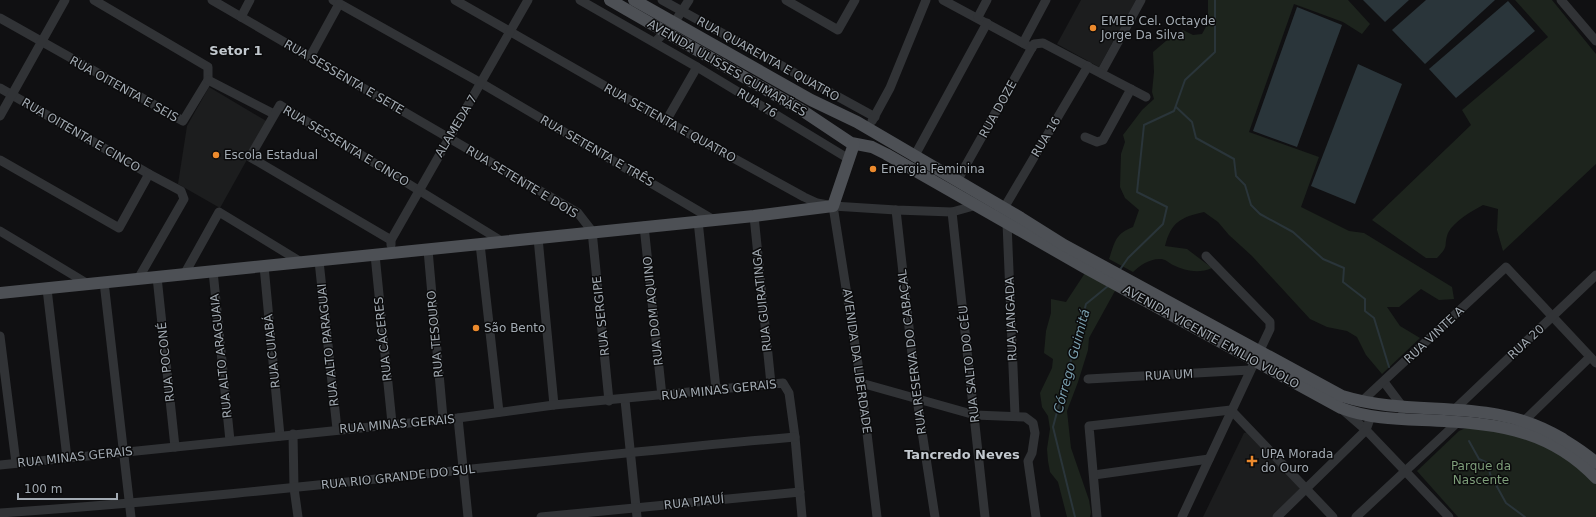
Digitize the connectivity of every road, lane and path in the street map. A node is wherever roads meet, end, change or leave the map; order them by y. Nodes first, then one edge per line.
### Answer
1 (65, 0) edge
2 (94, 0) edge
3 (212, 0) edge
4 (250, 0) edge
5 (455, 0) edge
6 (528, 0) edge
7 (580, 0) edge
8 (610, 0) edge
9 (634, 0) edge
10 (662, 0) edge
11 (689, 0) edge
12 (786, 0) edge
13 (855, 0) edge
14 (926, 0) edge
15 (943, 0) edge
16 (988, 0) edge
17 (1046, 0) edge
18 (1141, 0) edge
19 (1561, 0) edge
20 (336, 2) edge
21 (682, 12) junction
22 (241, 17) junction
23 (0, 18) edge
24 (978, 18) junction
25 (674, 23) junction
26 (987, 23) junction
27 (510, 31) junction
28 (666, 32) junction
29 (1596, 41) edge
30 (655, 42) junction
31 (42, 44) junction
32 (1027, 45) junction
33 (310, 57) junction
34 (1088, 66) junction
35 (697, 67) junction
36 (1101, 73) junction
37 (208, 80) junction
38 (481, 83) junction
39 (0, 88) edge
40 (1131, 89) junction
41 (12, 95) junction
42 (1146, 96) dead end
43 (274, 114) junction
44 (0, 116) edge
45 (875, 117) junction
46 (666, 121) junction
47 (854, 121) junction
48 (866, 128) junction
49 (1085, 137) dead end
50 (448, 138) junction
51 (843, 138) junction
52 (857, 144) junction
53 (914, 157) junction
54 (849, 159) junction
55 (0, 160) edge
56 (149, 174) junction
57 (957, 181) junction
58 (418, 190) junction
59 (977, 205) junction
60 (833, 206) junction
61 (1004, 208) junction
62 (896, 210) junction
63 (952, 212) junction
64 (754, 216) junction
65 (712, 219) junction
66 (698, 221) junction
67 (1007, 223) junction
68 (644, 226) junction
69 (0, 231) edge
70 (592, 231) junction
71 (538, 238) junction
72 (391, 240) junction
73 (503, 242) junction
74 (480, 244) junction
75 (428, 250) junction
76 (392, 253) junction
77 (375, 254) junction
78 (1206, 256) dead end
79 (319, 261) junction
80 (301, 262) junction
81 (264, 266) junction
82 (213, 271) junction
83 (1101, 271) junction
84 (185, 273) junction
85 (1596, 275) edge
86 (157, 277) junction
87 (138, 279) junction
88 (104, 282) junction
89 (88, 284) junction
90 (47, 289) junction
91 (0, 294) edge
92 (1553, 317) junction
93 (0, 336) edge
94 (1255, 360) junction
95 (1593, 360) edge
96 (1088, 379) dead end
97 (861, 382) junction
98 (1384, 382) junction
99 (771, 384) junction
100 (716, 389) junction
101 (662, 396) junction
102 (917, 399) junction
103 (624, 400) junction
104 (609, 401) junction
105 (1361, 402) junction
106 (554, 405) junction
107 (1402, 406) junction
108 (1341, 408) junction
109 (1456, 409) junction
110 (1231, 410) junction
111 (499, 412) junction
112 (975, 415) junction
113 (1015, 415) junction
114 (1371, 416) junction
115 (443, 418) junction
116 (458, 418) junction
117 (1403, 419) junction
118 (1525, 420) junction
119 (1460, 421) junction
120 (392, 423) junction
121 (337, 429) junction
122 (1366, 430) junction
123 (293, 434) junction
124 (280, 436) junction
125 (795, 437) junction
126 (230, 441) junction
127 (175, 446) junction
128 (630, 451) junction
129 (123, 452) junction
130 (67, 458) junction
131 (1209, 459) junction
132 (16, 463) junction
133 (1596, 463) edge
134 (0, 465) edge
135 (464, 469) junction
136 (1406, 471) junction
137 (1094, 475) junction
138 (1596, 478) edge
139 (294, 488) junction
140 (1307, 489) junction
141 (800, 492) junction
142 (129, 504) junction
143 (0, 513) edge
144 (637, 513) edge
145 (1443, 515) edge
146 (131, 517) edge
147 (298, 517) edge
148 (468, 517) edge
149 (541, 517) edge
150 (802, 517) edge
151 (876, 517) edge
152 (935, 517) edge
153 (985, 517) edge
154 (1036, 517) edge
155 (1097, 517) edge
156 (1182, 517) edge
157 (1277, 517) edge
158 (1332, 517) edge
159 (1356, 517) edge

1 - 31 street
2 - 37 street
3 - 22 street, RUA SESSENTA E SETE
4 - 22 street
5 - 27 street, RUA SETENTA E QUATRO
6 - 27 street, ALAMEDA 7
7 - 30 street, RUA 76
8 - 28 main road, AVENIDA ULISSES GUIMARÃES
9 - 25 main road, AVENIDA ULISSES GUIMARÃES
10 - 21 street, RUA QUARENTA E QUATRO
11 - 21 street
12 - 13 street
14 - 45 street
15 - 24 street
16 - 24 street
17 - 32 street, RUA DOZE
18 - 36 street
19 - 29 street
20 - 33 street
20 - 38 street
21 - 25 street
21 - 45 street, RUA QUARENTA E QUATRO
22 - 33 street, RUA SESSENTA E SETE
23 - 31 street
24 - 26 street
25 - 28 street
25 - 47 main road, AVENIDA ULISSES GUIMARÃES
26 - 32 street
26 - 53 street
27 - 38 street, ALAMEDA 7
27 - 46 street, RUA SETENTA E QUATRO
28 - 30 street
28 - 51 main road, AVENIDA ULISSES GUIMARÃES
30 - 35 street, RUA 76
31 - 37 street, RUA OITENTA E SEIS
31 - 41 street
32 - 34 street
32 - 57 street, RUA DOZE
33 - 50 street, RUA SESSENTA E SETE
34 - 36 street
34 - 61 street, RUA 16
35 - 46 street
35 - 54 street, RUA 76
36 - 40 street
37 - 43 street
38 - 50 street, ALAMEDA 7
38 - 65 street, RUA SETENTA E TRÊS
39 - 41 street, RUA OITENTA E CINCO
40 - 42 street
40 - 49 street
41 - 44 street
41 - 56 street, RUA OITENTA E CINCO
43 - 58 street, RUA SESSENTA E CINCO
43 - 72 street, RUA SESSENTA E CINCO
45 - 48 street
46 - 60 street, RUA SETENTA E QUATRO
47 - 48 main road, AVENIDA VICENTE EMILIO VUOLO
47 - 51 main road
48 - 52 main road
48 - 53 main road, AVENIDA VICENTE EMILIO VUOLO
50 - 58 street, ALAMEDA 7
50 - 70 street, RUA SETENTE E DOIS
51 - 52 main road, AVENIDA VICENTE EMILIO VUOLO
52 - 54 main road
52 - 59 main road, AVENIDA VICENTE EMILIO VUOLO
53 - 57 main road, AVENIDA VICENTE EMILIO VUOLO
54 - 60 main road
55 - 56 street, RUA OITENTA E CINCO
56 - 87 street, RUA OITENTA E CINCO
57 - 61 main road, AVENIDA VICENTE EMILIO VUOLO
58 - 72 street, ALAMEDA 7
58 - 73 street
59 - 63 street, RUA SETENTA E QUATRO
59 - 67 main road, AVENIDA VICENTE EMILIO VUOLO
60 - 62 street, RUA SETENTA E QUATRO
60 - 64 main road
60 - 97 street, AVENIDA DA LIBERDADE
61 - 83 main road, AVENIDA VICENTE EMILIO VUOLO
62 - 63 street, RUA SETENTA E QUATRO
62 - 102 street, RUA RESERVA DO CABAÇAL
63 - 112 street, RUA SALTO DO CÉU
64 - 65 main road
64 - 99 street, RUA GUIRATINGA
65 - 66 main road
66 - 68 main road
66 - 100 street
67 - 83 main road, AVENIDA VICENTE EMILIO VUOLO
67 - 113 street, RUA JANGADA
68 - 70 main road
68 - 101 street, RUA DOM AQUINO
69 - 89 street
70 - 71 main road
70 - 104 street, RUA SERGIPE
71 - 73 main road
71 - 106 street
72 - 76 street
73 - 74 main road
74 - 75 main road
74 - 111 street
75 - 76 main road
75 - 115 street, RUA TESOURO
76 - 77 main road
77 - 79 main road
77 - 120 street, RUA CÁCERES
78 - 94 street
79 - 80 main road
79 - 121 street, RUA ALTO PARAGUAI
80 - 81 main road
80 - 84 street
81 - 82 main road
81 - 124 street, RUA CUIABÁ
82 - 84 main road
82 - 126 street, RUA ALTO ARAGUAIA
83 - 94 main road, AVENIDA VICENTE EMILIO VUOLO
84 - 86 main road
85 - 92 street, RUA 20
86 - 87 main road
86 - 127 street, RUA POCONÉ
87 - 88 main road
88 - 89 main road
88 - 129 street
89 - 90 main road
90 - 91 main road
90 - 130 street
92 - 95 street
92 - 98 street, RUA VINTE A
92 - 109 street, RUA 20
93 - 132 street
94 - 96 street, RUA UM
94 - 105 main road, AVENIDA VICENTE EMILIO VUOLO
94 - 108 main road, AVENIDA VICENTE EMILIO VUOLO
94 - 110 street
95 - 118 street
97 - 102 street
97 - 151 street, AVENIDA DA LIBERDADE
98 - 105 street, RUA VINTE A
98 - 107 street
99 - 100 street, RUA MINAS GERAIS
99 - 125 street, RUA MINAS GERAIS
100 - 101 street, RUA MINAS GERAIS
101 - 103 street, RUA MINAS GERAIS
102 - 112 street
102 - 152 street, RUA RESERVA DO CABAÇAL
103 - 104 street, RUA MINAS GERAIS
103 - 128 street
104 - 106 street, RUA MINAS GERAIS
105 - 107 main road, AVENIDA VICENTE EMILIO VUOLO
106 - 111 street, RUA MINAS GERAIS
107 - 109 main road, AVENIDA VICENTE EMILIO VUOLO
107 - 117 street
108 - 114 main road, AVENIDA VICENTE EMILIO VUOLO
108 - 122 street
109 - 118 main road, AVENIDA VICENTE EMILIO VUOLO
110 - 131 street
110 - 137 street
110 - 140 street
111 - 116 street, RUA MINAS GERAIS
112 - 113 street
112 - 153 street, RUA SALTO DO CÉU
113 - 154 street
114 - 117 main road, AVENIDA VICENTE EMILIO VUOLO
114 - 122 street
115 - 116 street, RUA MINAS GERAIS
115 - 120 street, RUA MINAS GERAIS
116 - 135 street
117 - 119 main road, AVENIDA VICENTE EMILIO VUOLO
118 - 133 main road, AVENIDA VICENTE EMILIO VUOLO
119 - 136 street
119 - 138 main road, AVENIDA VICENTE EMILIO VUOLO
120 - 121 street, RUA MINAS GERAIS
121 - 123 street, RUA MINAS GERAIS
122 - 136 street
122 - 140 street
123 - 124 street, RUA MINAS GERAIS
123 - 139 street
124 - 126 street, RUA MINAS GERAIS
125 - 128 street, RUA RIO GRANDE DO SUL
125 - 141 street
126 - 127 street, RUA MINAS GERAIS
127 - 129 street, RUA MINAS GERAIS
128 - 135 street, RUA RIO GRANDE DO SUL
128 - 144 street
129 - 130 street, RUA MINAS GERAIS
129 - 142 street
130 - 132 street, RUA MINAS GERAIS
131 - 137 street
131 - 156 street
132 - 134 street, RUA MINAS GERAIS
135 - 139 street, RUA RIO GRANDE DO SUL
135 - 148 street
136 - 145 street
136 - 159 street
137 - 155 street
139 - 142 street, RUA RIO GRANDE DO SUL
139 - 147 street
140 - 157 street
140 - 158 street
141 - 144 street, RUA PIAUÍ
141 - 150 street
142 - 143 street, RUA RIO GRANDE DO SUL
142 - 146 street
144 - 149 street, RUA PIAUÍ

